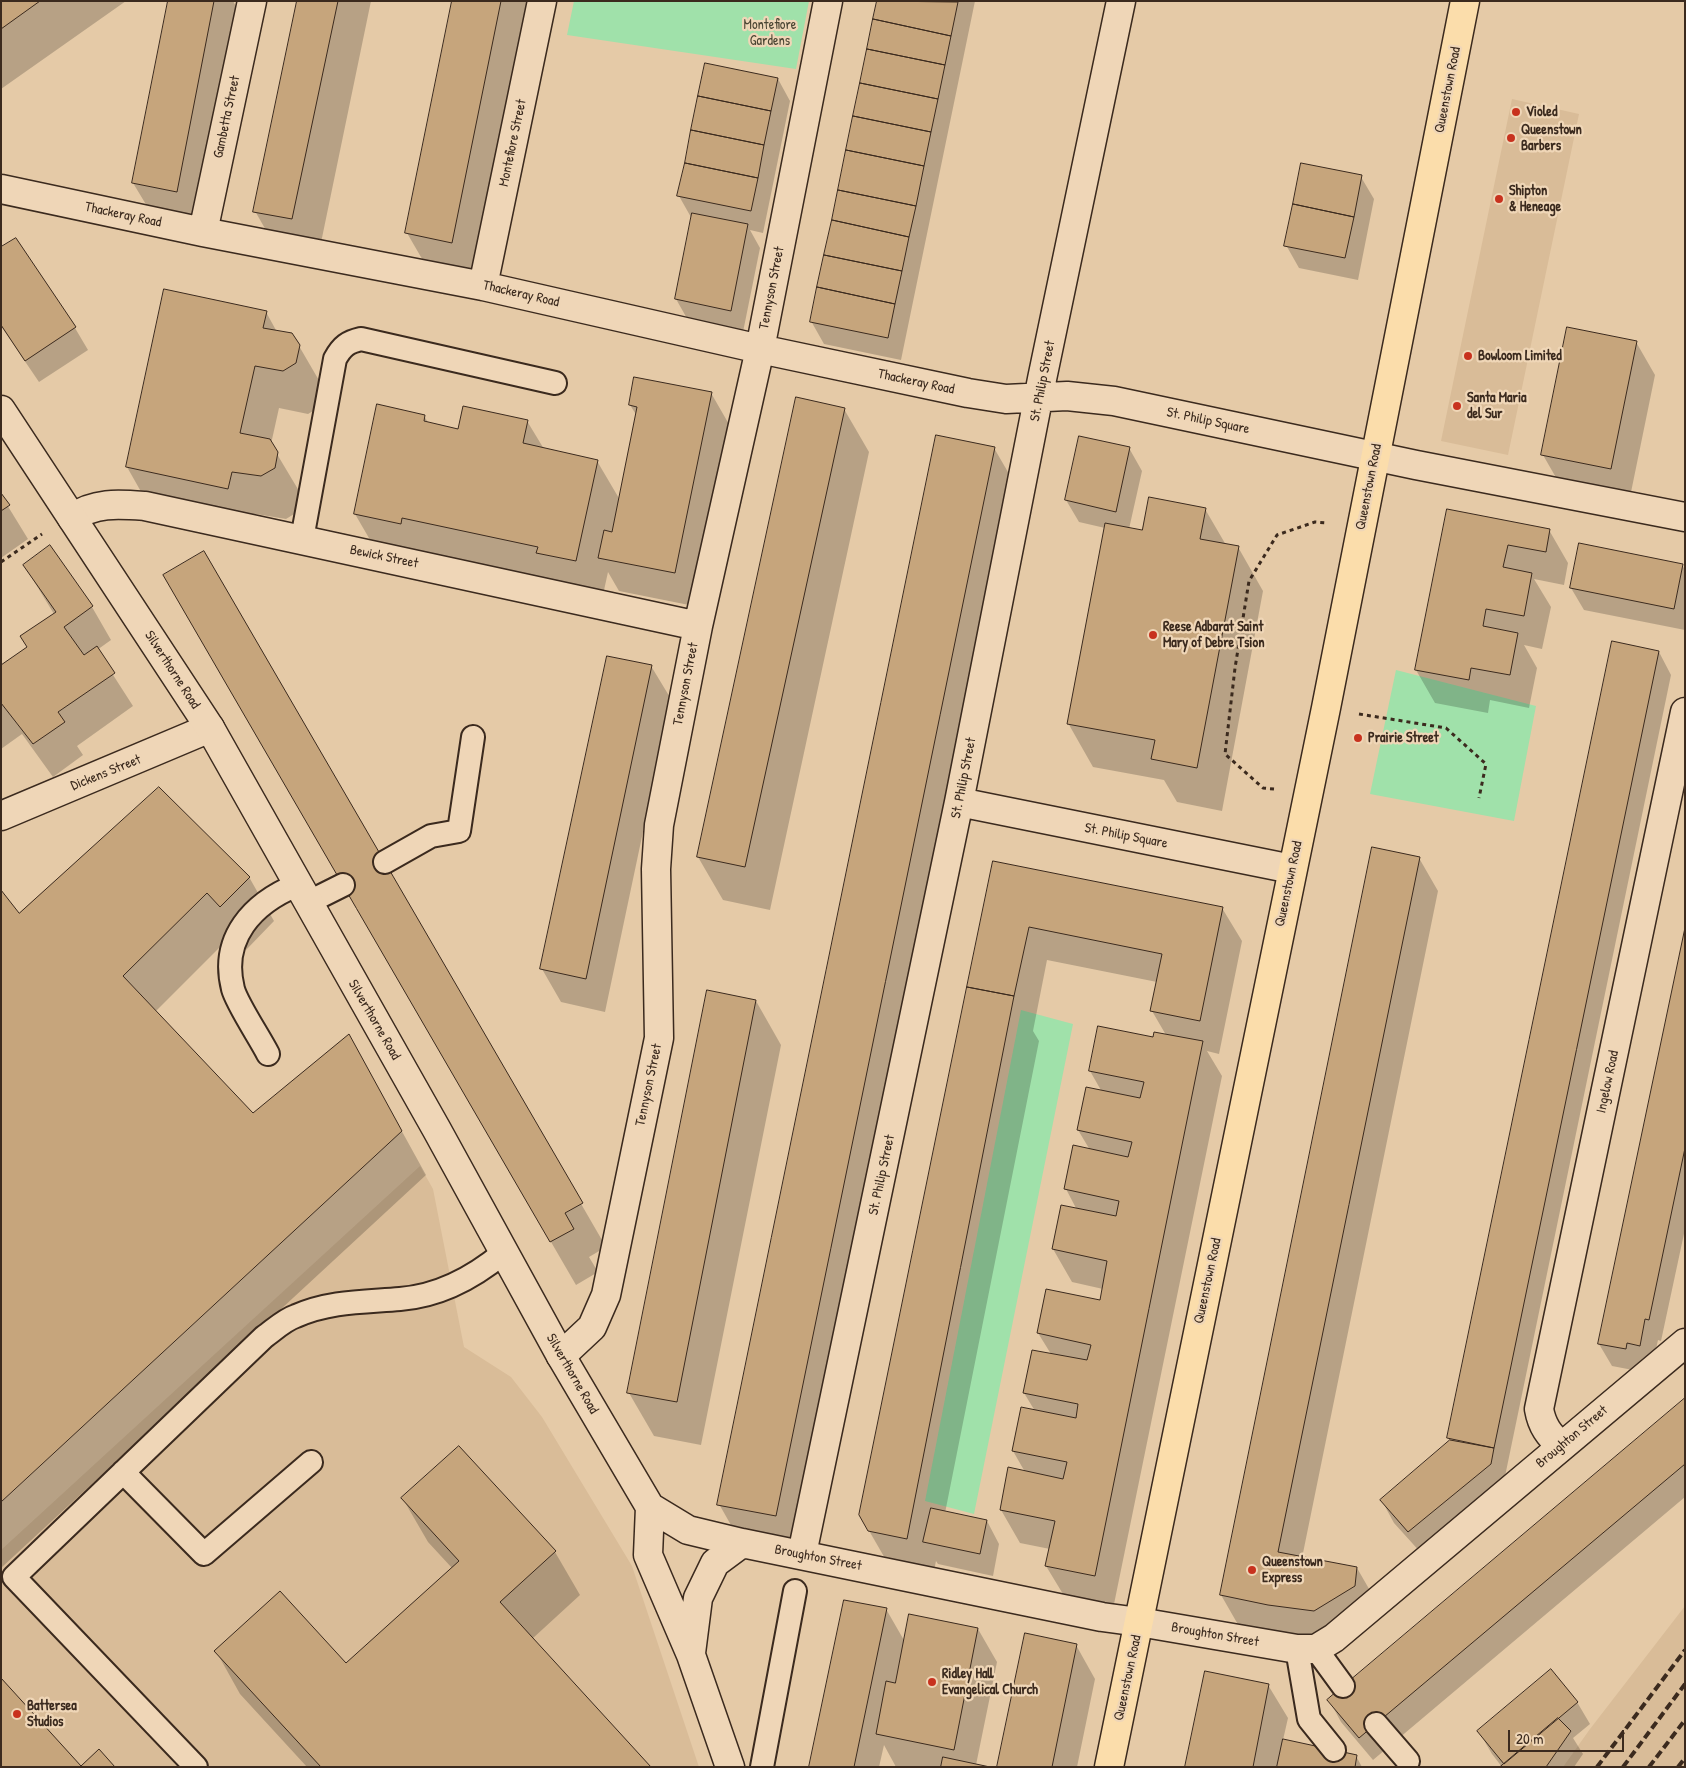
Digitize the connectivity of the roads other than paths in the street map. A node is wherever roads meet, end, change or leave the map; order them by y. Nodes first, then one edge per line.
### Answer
1 (252, 1) edge
2 (542, 1) edge
3 (828, 1) edge
4 (1121, 1) edge
5 (1465, 1) edge
6 (1, 189) edge
7 (203, 232) junction
8 (483, 286) junction
9 (760, 349) junction
10 (555, 384) dead end
11 (1039, 399) junction
12 (1, 410) edge
13 (1376, 457) junction
14 (68, 512) junction
15 (1685, 518) edge
16 (302, 539) junction
17 (698, 626) junction
18 (1685, 712) edge
19 (210, 728) junction
20 (473, 737) dead end
21 (959, 802) junction
22 (1, 816) edge
23 (385, 862) dead end
24 (1292, 869) junction
25 (343, 885) dead end
26 (302, 894) junction
27 (268, 1054) dead end
28 (503, 1253) junction
29 (1685, 1343) edge
30 (561, 1356) junction
31 (1561, 1446) junction
32 (311, 1462) dead end
33 (123, 1472) junction
34 (650, 1508) junction
35 (742, 1543) junction
36 (802, 1554) junction
37 (795, 1591) dead end
38 (1140, 1622) junction
39 (1307, 1649) junction
40 (691, 1655) junction
41 (1343, 1686) dead end
42 (1376, 1724) dead end
43 (1334, 1750) dead end
44 (1408, 1761) dead end
45 (196, 1767) edge
46 (730, 1767) edge
47 (762, 1767) edge
48 (1109, 1767) edge

1 - 7 street, Gambetta Street
2 - 8 street, Montefiore Street
3 - 9 street, Tennyson Street
4 - 11 street, St. Philip Street
5 - 13 main road, Queenstown Road
6 - 7 street, Thackeray Road
7 - 8 street, Thackeray Road
8 - 9 street, Thackeray Road
9 - 11 street, Thackeray Road
9 - 17 street, Tennyson Street
10 - 16 lane
11 - 13 street, St. Philip Square
11 - 21 street, St. Philip Street
12 - 14 street, Silverthorne Road
13 - 15 street
13 - 24 main road, Queenstown Road
14 - 16 street, Bewick Street
14 - 19 street, Silverthorne Road
16 - 17 street, Bewick Street
17 - 30 street, Tennyson Street
18 - 31 street, Ingelow Road
19 - 22 street, Dickens Street
19 - 26 street, Silverthorne Road
20 - 23 lane
21 - 24 street, St. Philip Square
21 - 36 street, St. Philip Street
24 - 38 main road, Queenstown Road
25 - 26 lane
26 - 27 lane
26 - 28 street, Silverthorne Road
28 - 30 street, Silverthorne Road
28 - 33 lane
29 - 31 street, Broughton Street
30 - 34 street, Silverthorne Road
31 - 39 street, Broughton Street
32 - 33 lane
33 - 45 lane
34 - 35 street, Broughton Street
34 - 40 street
35 - 36 street, Broughton Street
35 - 40 street
36 - 38 street, Broughton Street
37 - 47 lane
38 - 39 street, Broughton Street
38 - 48 main road, Queenstown Road
39 - 41 lane
39 - 43 lane
40 - 46 street
42 - 44 lane

